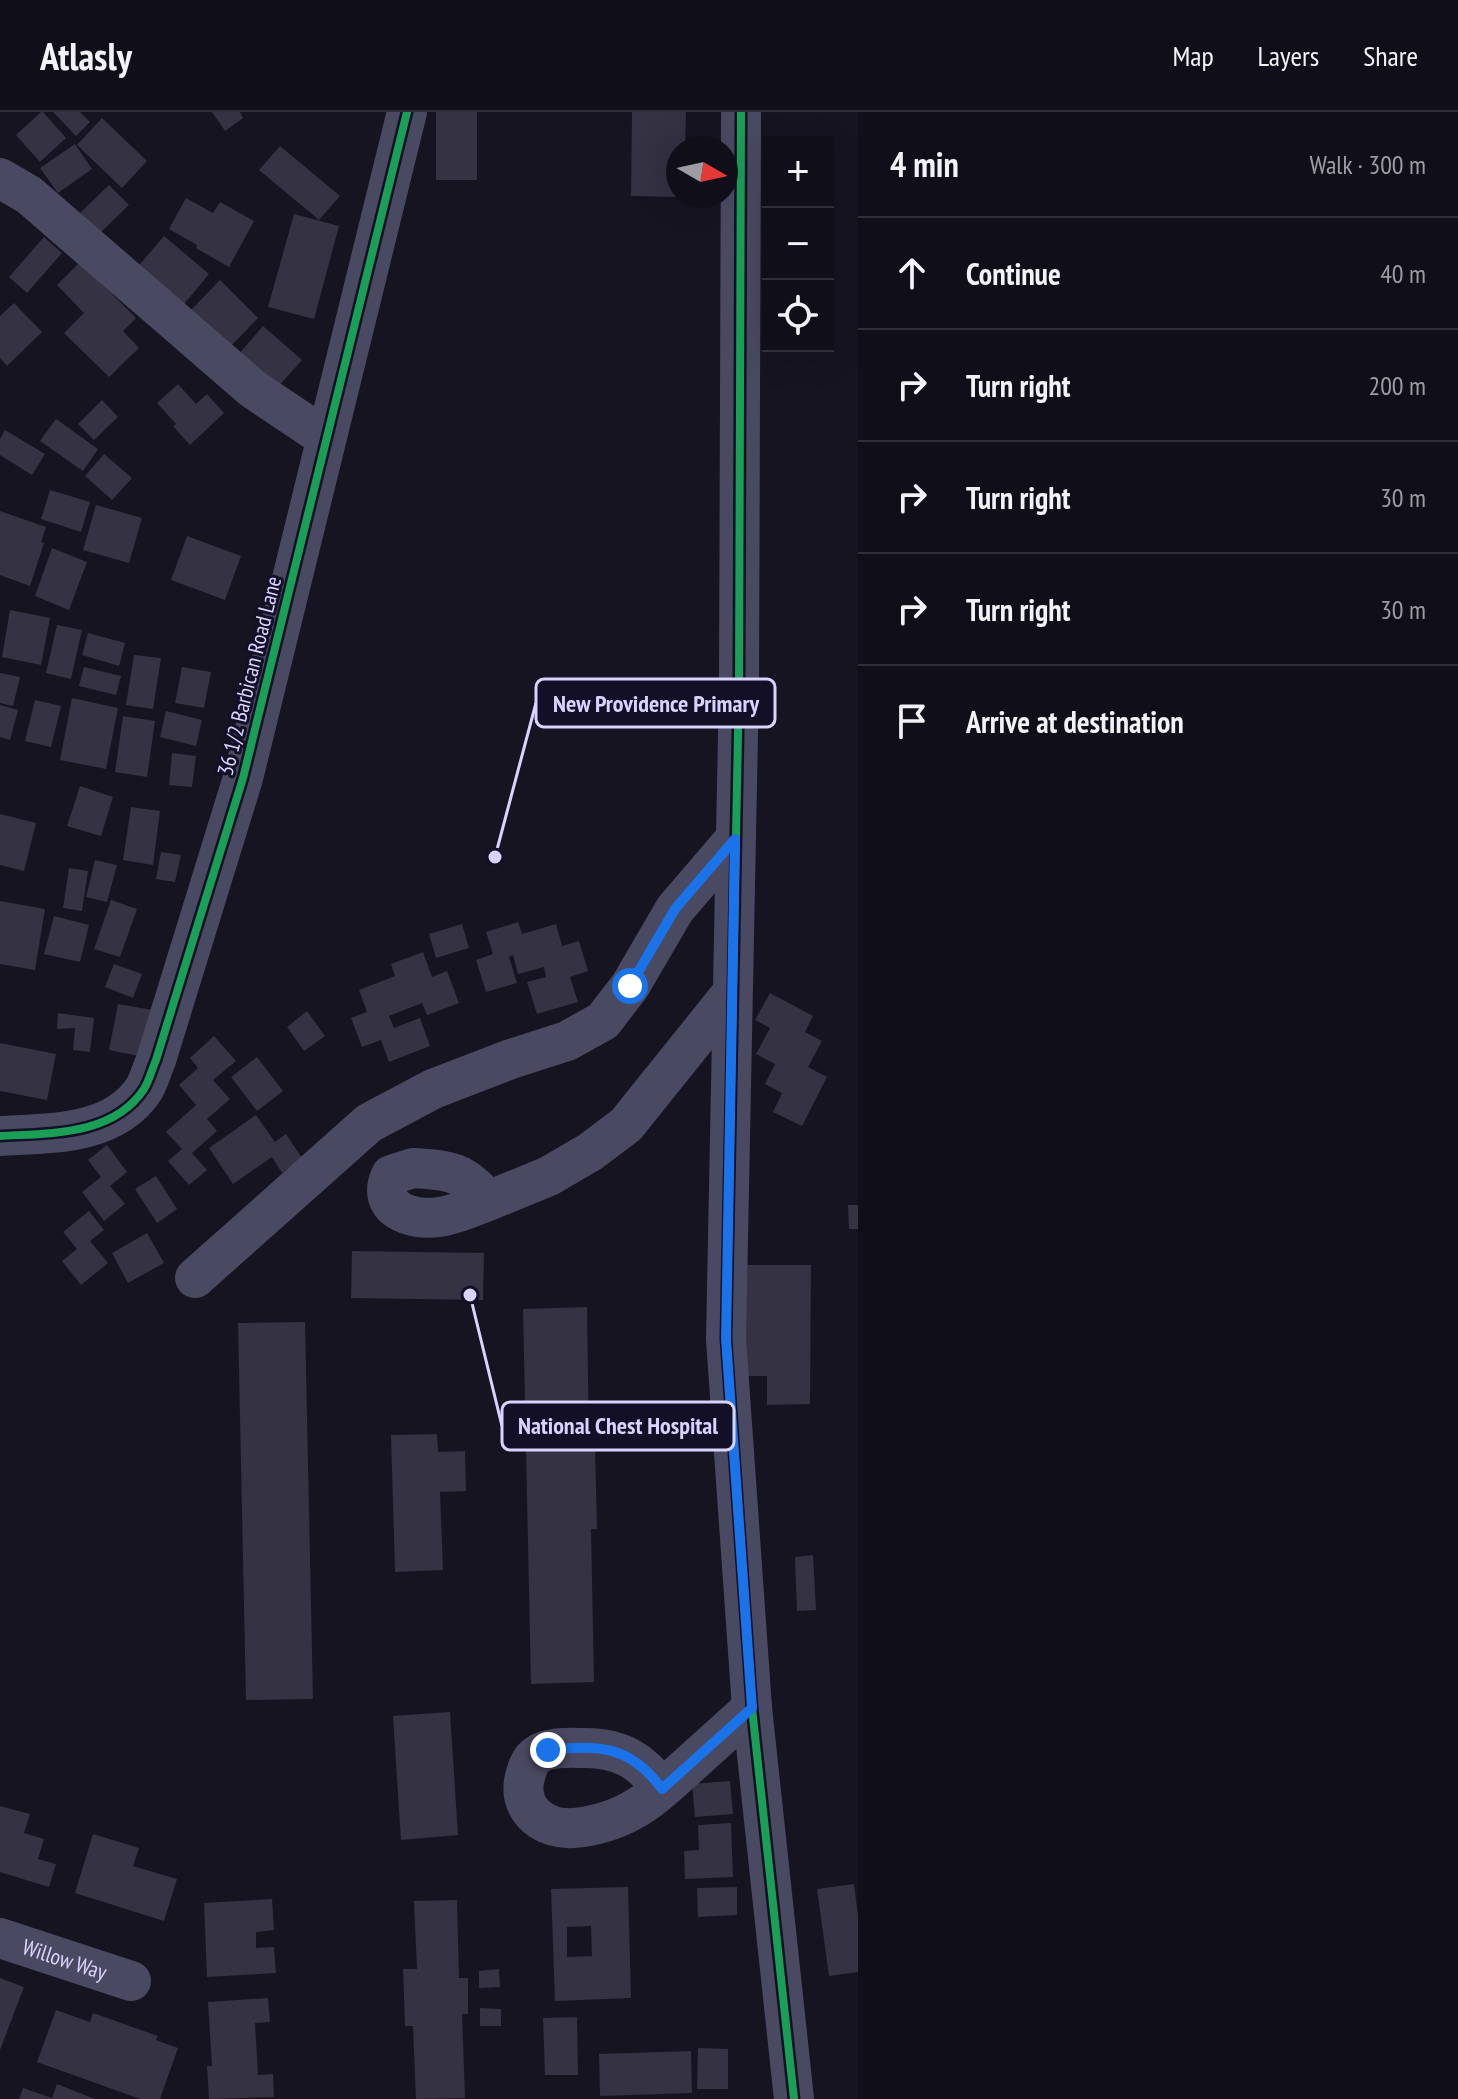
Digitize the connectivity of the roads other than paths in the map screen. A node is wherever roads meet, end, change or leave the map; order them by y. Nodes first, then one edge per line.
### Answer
1 (407, 112) edge
2 (741, 112) edge
3 (0, 178) edge
4 (326, 438) junction
5 (735, 839) junction
6 (732, 993) junction
7 (0, 1136) edge
8 (488, 1201) dead end
9 (195, 1278) dead end
10 (752, 1708) junction
11 (662, 1789) dead end
12 (0, 1938) edge
13 (131, 1981) dead end
14 (786, 2090) edge

1 - 4 street, 36 1/2 Barbican Road Lane
2 - 5 street
3 - 4 street
4 - 7 street, 36 1/2 Barbican Road Lane
5 - 6 street
5 - 9 street
6 - 8 street
6 - 10 street
10 - 11 street
10 - 14 street
12 - 13 street, Willow Way

